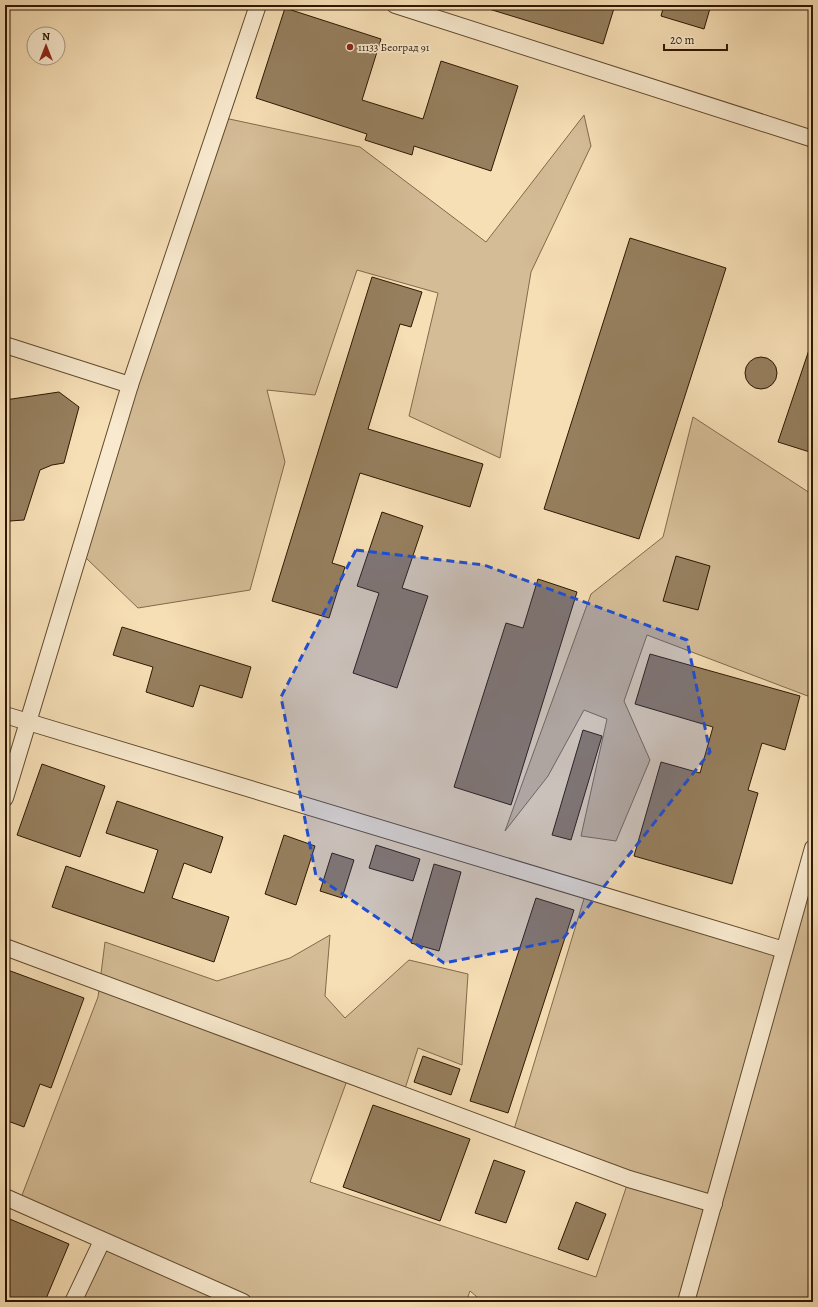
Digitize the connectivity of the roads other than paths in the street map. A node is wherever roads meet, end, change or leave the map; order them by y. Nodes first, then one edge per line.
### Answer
1 (258, 5) edge
2 (395, 5) edge
3 (813, 139) edge
4 (5, 345) edge
5 (130, 385) junction
6 (5, 715) edge
7 (28, 722) junction
8 (5, 798) edge
9 (813, 848) edge
10 (5, 947) edge
11 (784, 950) junction
12 (5, 1197) edge
13 (714, 1204) junction
14 (102, 1241) junction
15 (73, 1302) edge
16 (243, 1302) edge
17 (686, 1302) edge

1 - 5 street
2 - 3 street
4 - 5 street
5 - 7 street
6 - 7 street
7 - 8 street
7 - 11 street
9 - 11 street
10 - 13 street
11 - 13 street
12 - 14 street
13 - 17 street
14 - 15 street
14 - 16 street

